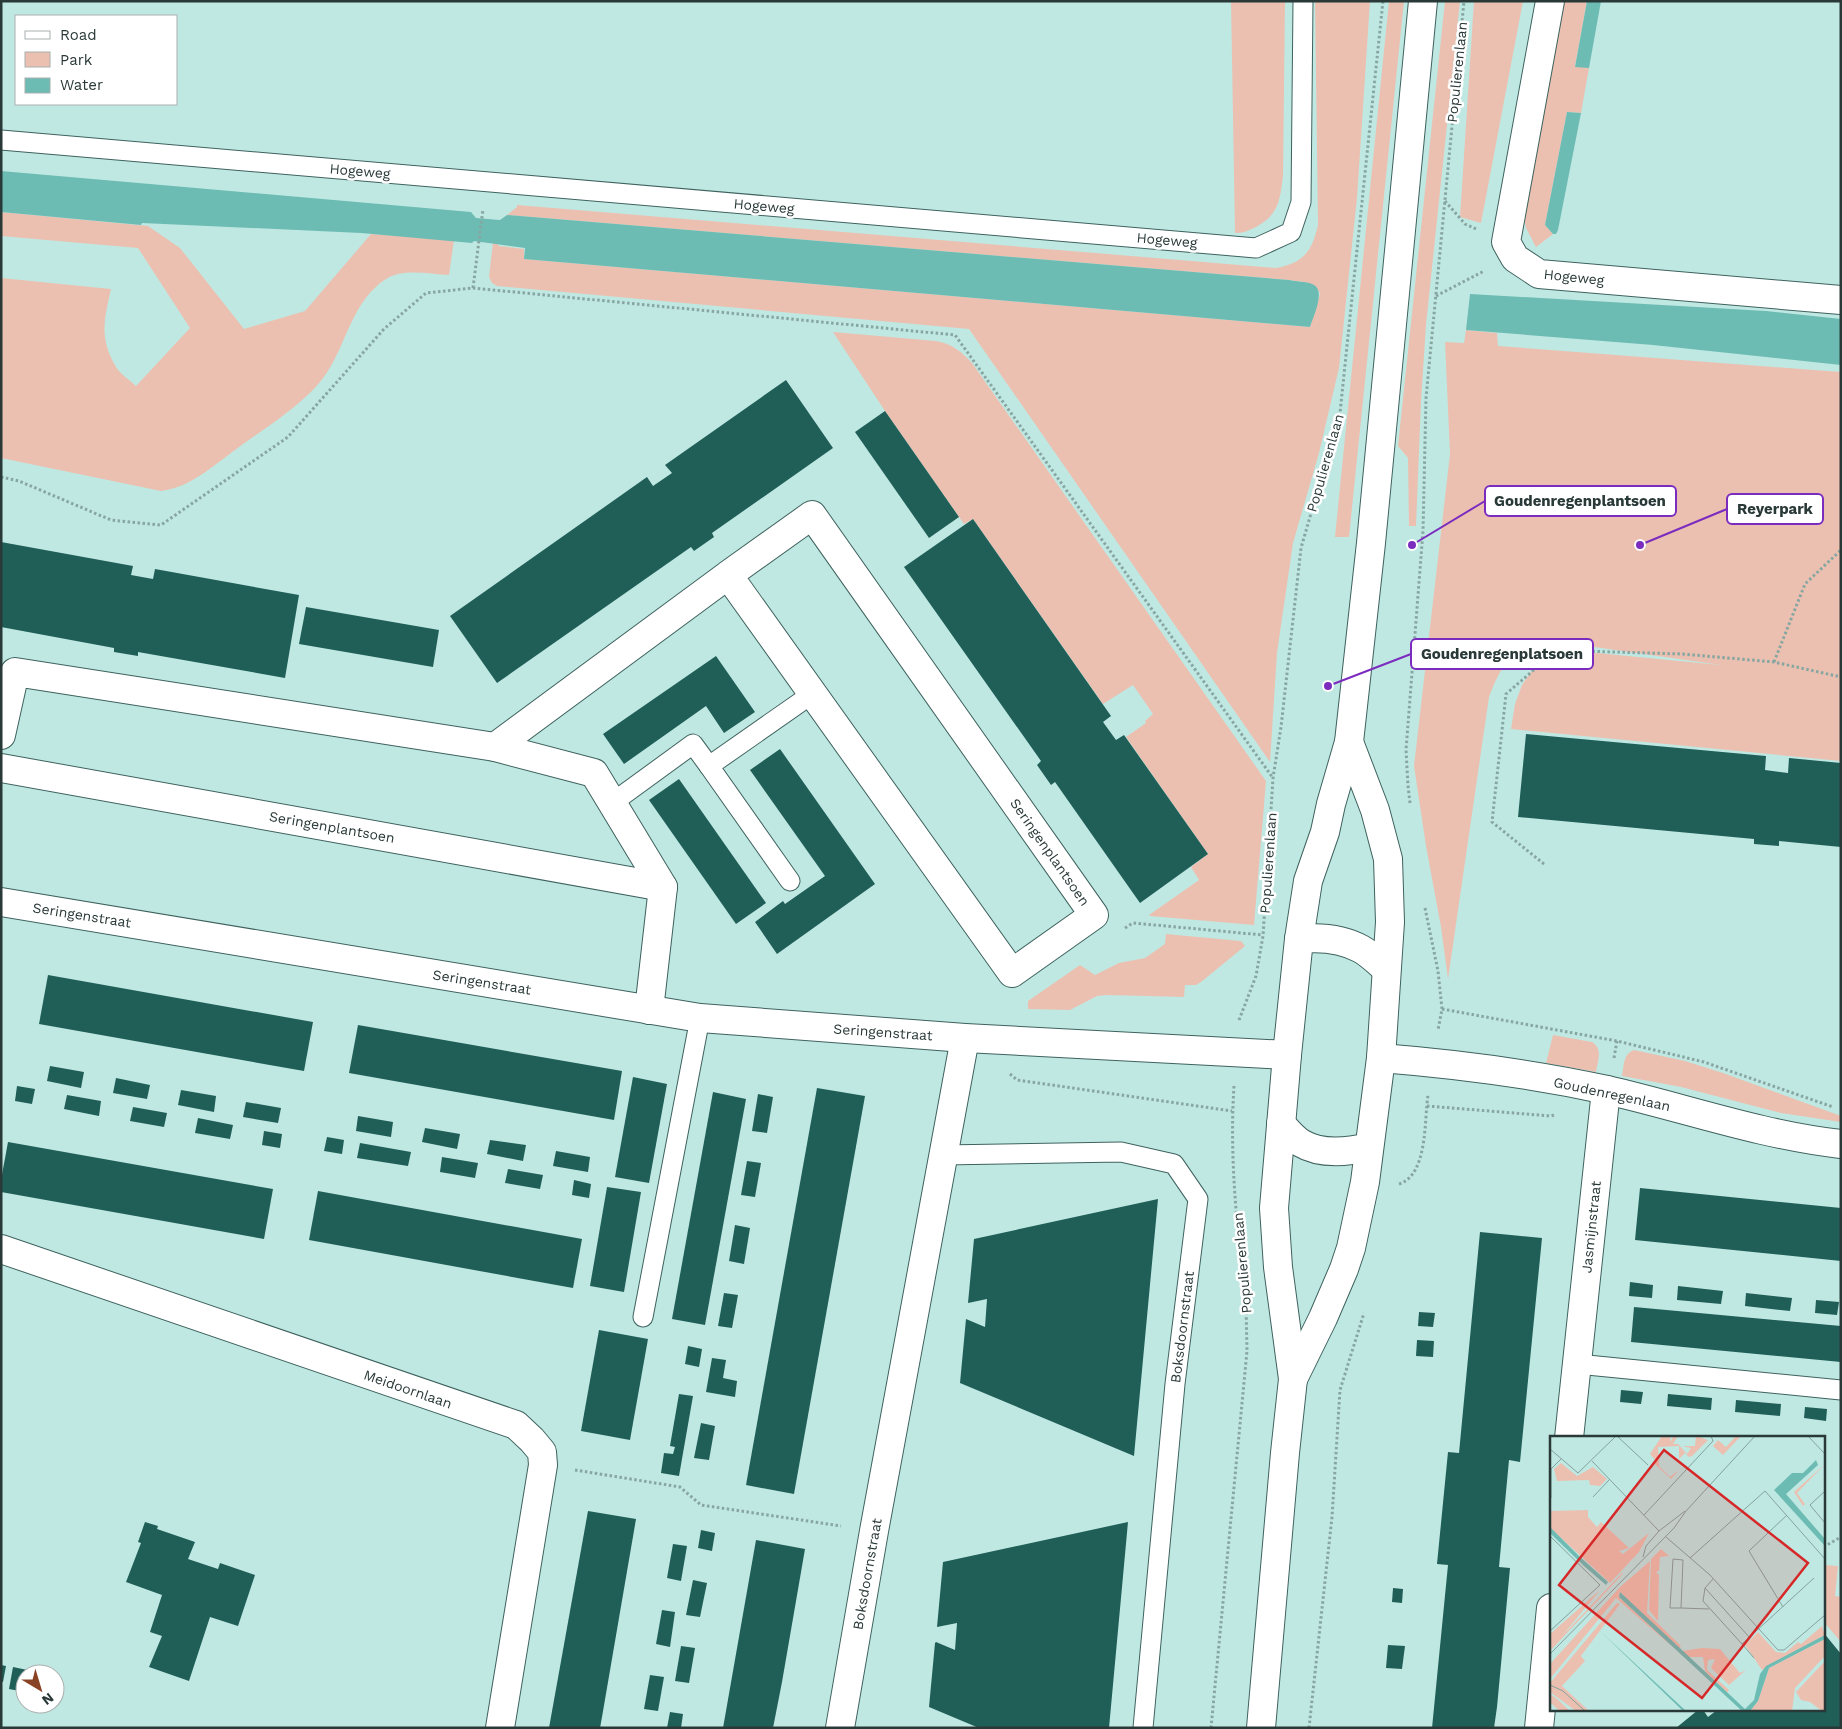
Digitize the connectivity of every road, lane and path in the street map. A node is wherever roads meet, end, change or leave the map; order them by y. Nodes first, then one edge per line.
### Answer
1 (1303, 1) edge
2 (1383, 1) edge
3 (1424, 1) edge
4 (1464, 1) edge
5 (1550, 1) edge
6 (1, 140) edge
7 (484, 200) dead end
8 (1515, 258) junction
9 (473, 288) junction
10 (1436, 296) junction
11 (1841, 300) edge
12 (1, 477) edge
13 (1841, 550) edge
14 (728, 575) junction
15 (1774, 662) junction
16 (8, 670) edge
17 (1841, 677) edge
18 (812, 694) junction
19 (1, 735) edge
20 (1349, 742) junction
21 (495, 747) junction
22 (708, 766) junction
23 (1, 768) edge
24 (1273, 778) junction
25 (612, 803) junction
26 (1410, 806) dead end
27 (1544, 864) dead end
28 (790, 881) dead end
29 (663, 887) junction
30 (1, 902) edge
31 (1424, 902) dead end
32 (1125, 928) dead end
33 (1263, 936) junction
34 (1299, 939) junction
35 (1386, 969) junction
36 (649, 1010) junction
37 (700, 1018) junction
38 (965, 1038) junction
39 (1236, 1052) junction
40 (1287, 1055) junction
41 (1381, 1058) junction
42 (1010, 1074) dead end
43 (1606, 1090) junction
44 (1841, 1110) edge
45 (1232, 1111) junction
46 (1281, 1124) junction
47 (1841, 1144) edge
48 (1370, 1147) junction
49 (943, 1155) junction
50 (1, 1249) edge
51 (1365, 1309) dead end
52 (643, 1317) dead end
53 (1577, 1364) junction
54 (1293, 1379) junction
55 (1841, 1390) edge
56 (1569, 1436) edge
57 (543, 1465) junction
58 (874, 1531) junction
59 (1841, 1537) edge
60 (1824, 1545) edge
61 (1550, 1618) edge
62 (500, 1728) edge
63 (840, 1728) edge
64 (1143, 1728) edge
65 (1211, 1728) edge
66 (1261, 1728) edge
67 (1309, 1728) edge
68 (1539, 1728) edge

1 - 6 lane, Hogeweg
2 - 24 path, Populierenlaan
3 - 20 street
4 - 10 path, Populierenlaan
5 - 8 street
7 - 9 path
8 - 10 path
8 - 11 street, Hogeweg
9 - 12 path
9 - 24 path
10 - 26 path, Populierenlaan
13 - 15 path
14 - 18 street, Seringenplantsoen
14 - 18 street, Seringenplantsoen
14 - 21 street, Seringenplantsoen
15 - 17 path
15 - 27 path
16 - 19 street
16 - 21 street
18 - 22 lane
20 - 34 street
20 - 35 street
21 - 25 street
22 - 25 lane
22 - 28 lane
23 - 29 street, Seringenplantsoen
24 - 33 path, Populierenlaan
25 - 29 street
29 - 36 street
30 - 36 street, Seringenstraat
31 - 44 path
32 - 33 path
33 - 39 path, Populierenlaan
34 - 35 street
34 - 40 street
35 - 41 street
36 - 37 street, Seringenstraat
37 - 38 street, Seringenstraat
37 - 52 lane
38 - 39 street, Seringenstraat
38 - 49 street, Boksdoornstraat
39 - 40 street, Seringenstraat
39 - 45 path, Populierenlaan
40 - 46 street
41 - 43 street, Goudenregenlaan
41 - 48 street
42 - 45 path
43 - 47 street, Goudenregenlaan
43 - 53 street, Jasmijnstraat
45 - 65 path, Populierenlaan
46 - 48 street
46 - 54 street
48 - 54 street
49 - 58 street, Boksdoornstraat
49 - 64 lane, Boksdoornstraat
50 - 57 street, Meidoornlaan
51 - 67 path
53 - 55 lane
53 - 56 street, Jasmijnstraat
54 - 66 street
57 - 58 path
57 - 62 street
58 - 63 street, Boksdoornstraat
59 - 60 path
61 - 68 street

